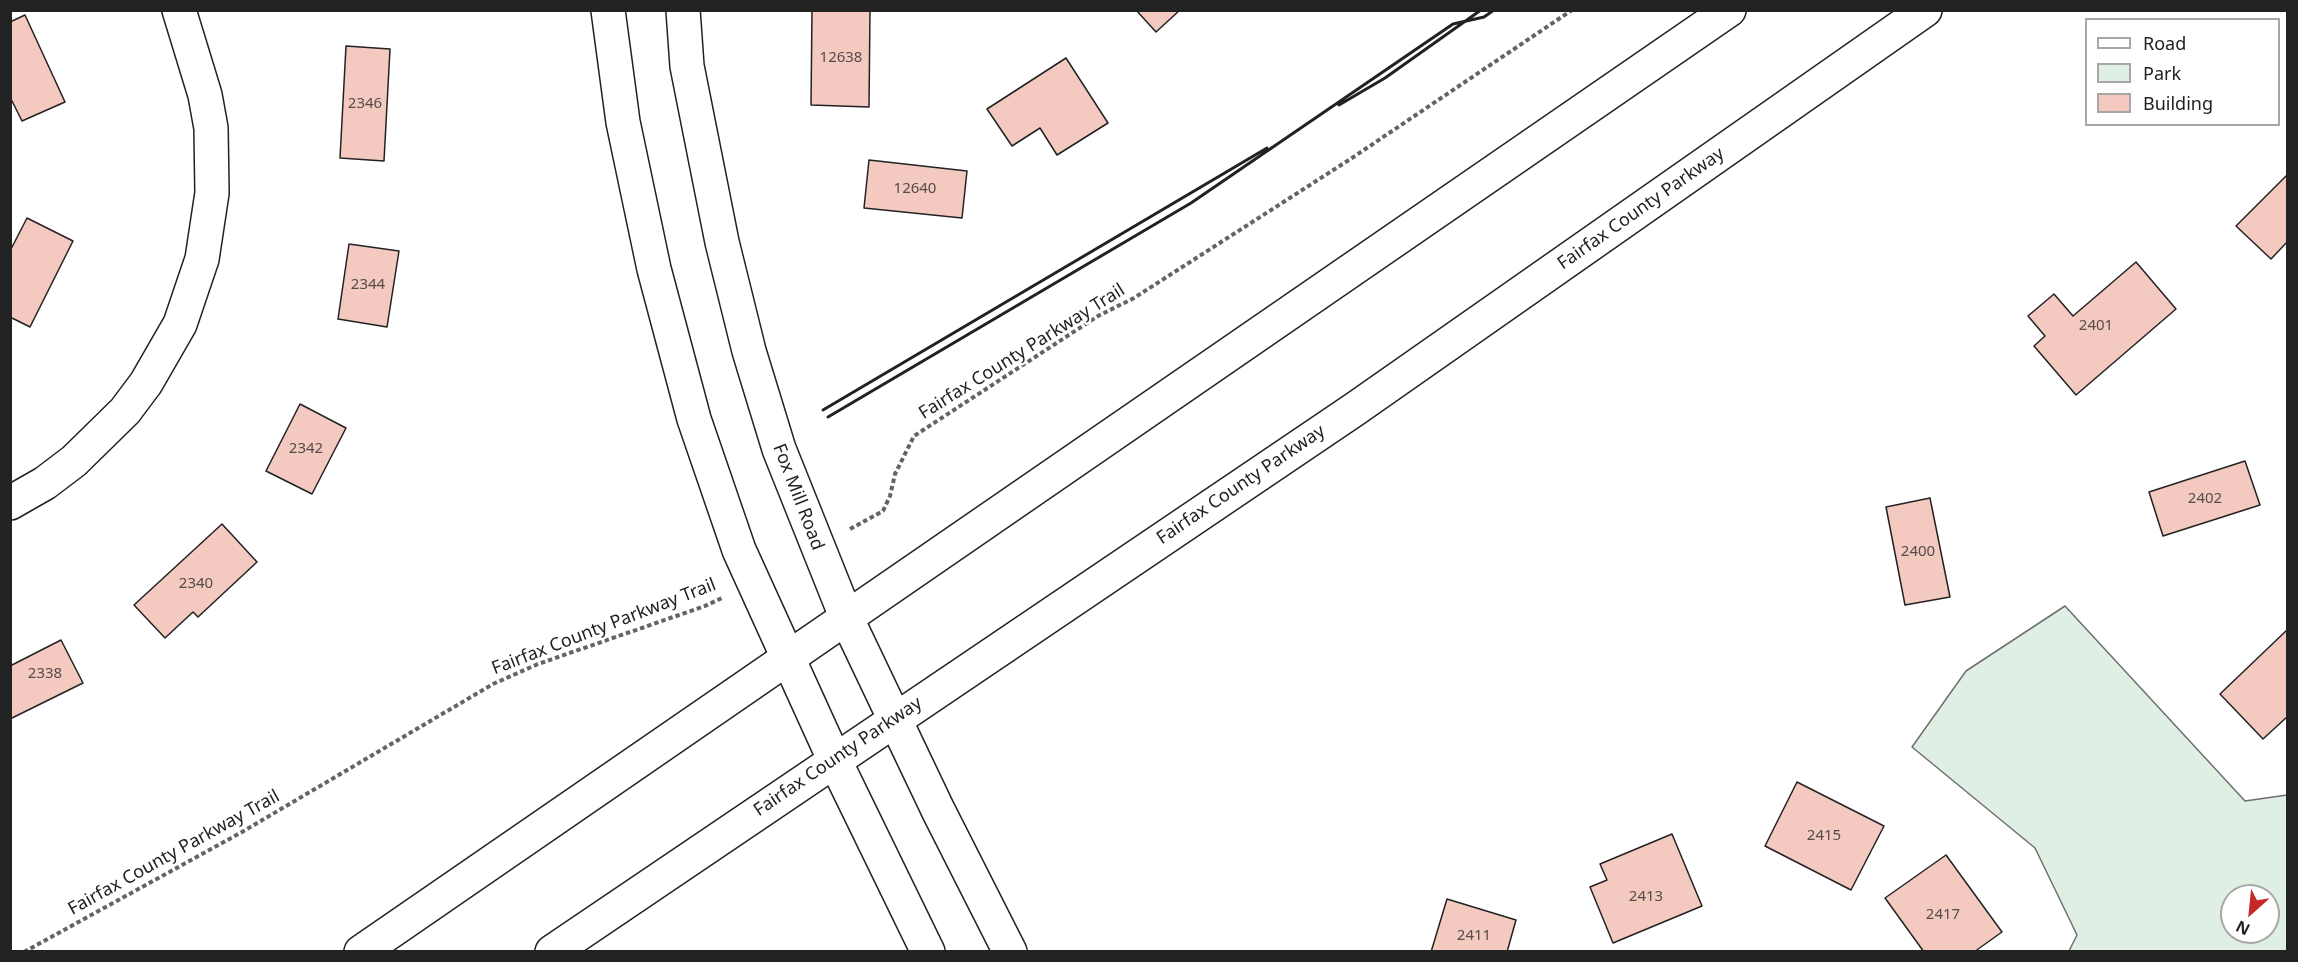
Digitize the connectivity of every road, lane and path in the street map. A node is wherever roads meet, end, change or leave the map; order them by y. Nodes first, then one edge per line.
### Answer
1 (179, 10) edge
2 (608, 10) edge
3 (683, 10) edge
4 (1572, 10) edge
5 (1729, 10) edge
6 (1925, 10) edge
7 (10, 503) edge
8 (817, 548) junction
9 (752, 583) junction
10 (847, 619) junction
11 (787, 656) junction
12 (894, 719) junction
13 (834, 759) junction
14 (24, 951) edge
15 (361, 951) edge
16 (552, 951) edge
17 (928, 951) edge
18 (1010, 951) edge

1 - 7 main road
2 - 9 main road
3 - 8 main road, Fox Mill Road
4 - 8 path, Fairfax County Parkway Trail
5 - 10 main road
6 - 12 main road, Fairfax County Parkway
8 - 10 main road, Fox Mill Road
9 - 11 main road
9 - 14 path, Fairfax County Parkway Trail
10 - 11 main road
10 - 12 main road, Fox Mill Road
11 - 13 main road
11 - 15 main road
12 - 13 main road, Fairfax County Parkway
12 - 18 main road, Fox Mill Road
13 - 16 main road, Fairfax County Parkway
13 - 17 main road

